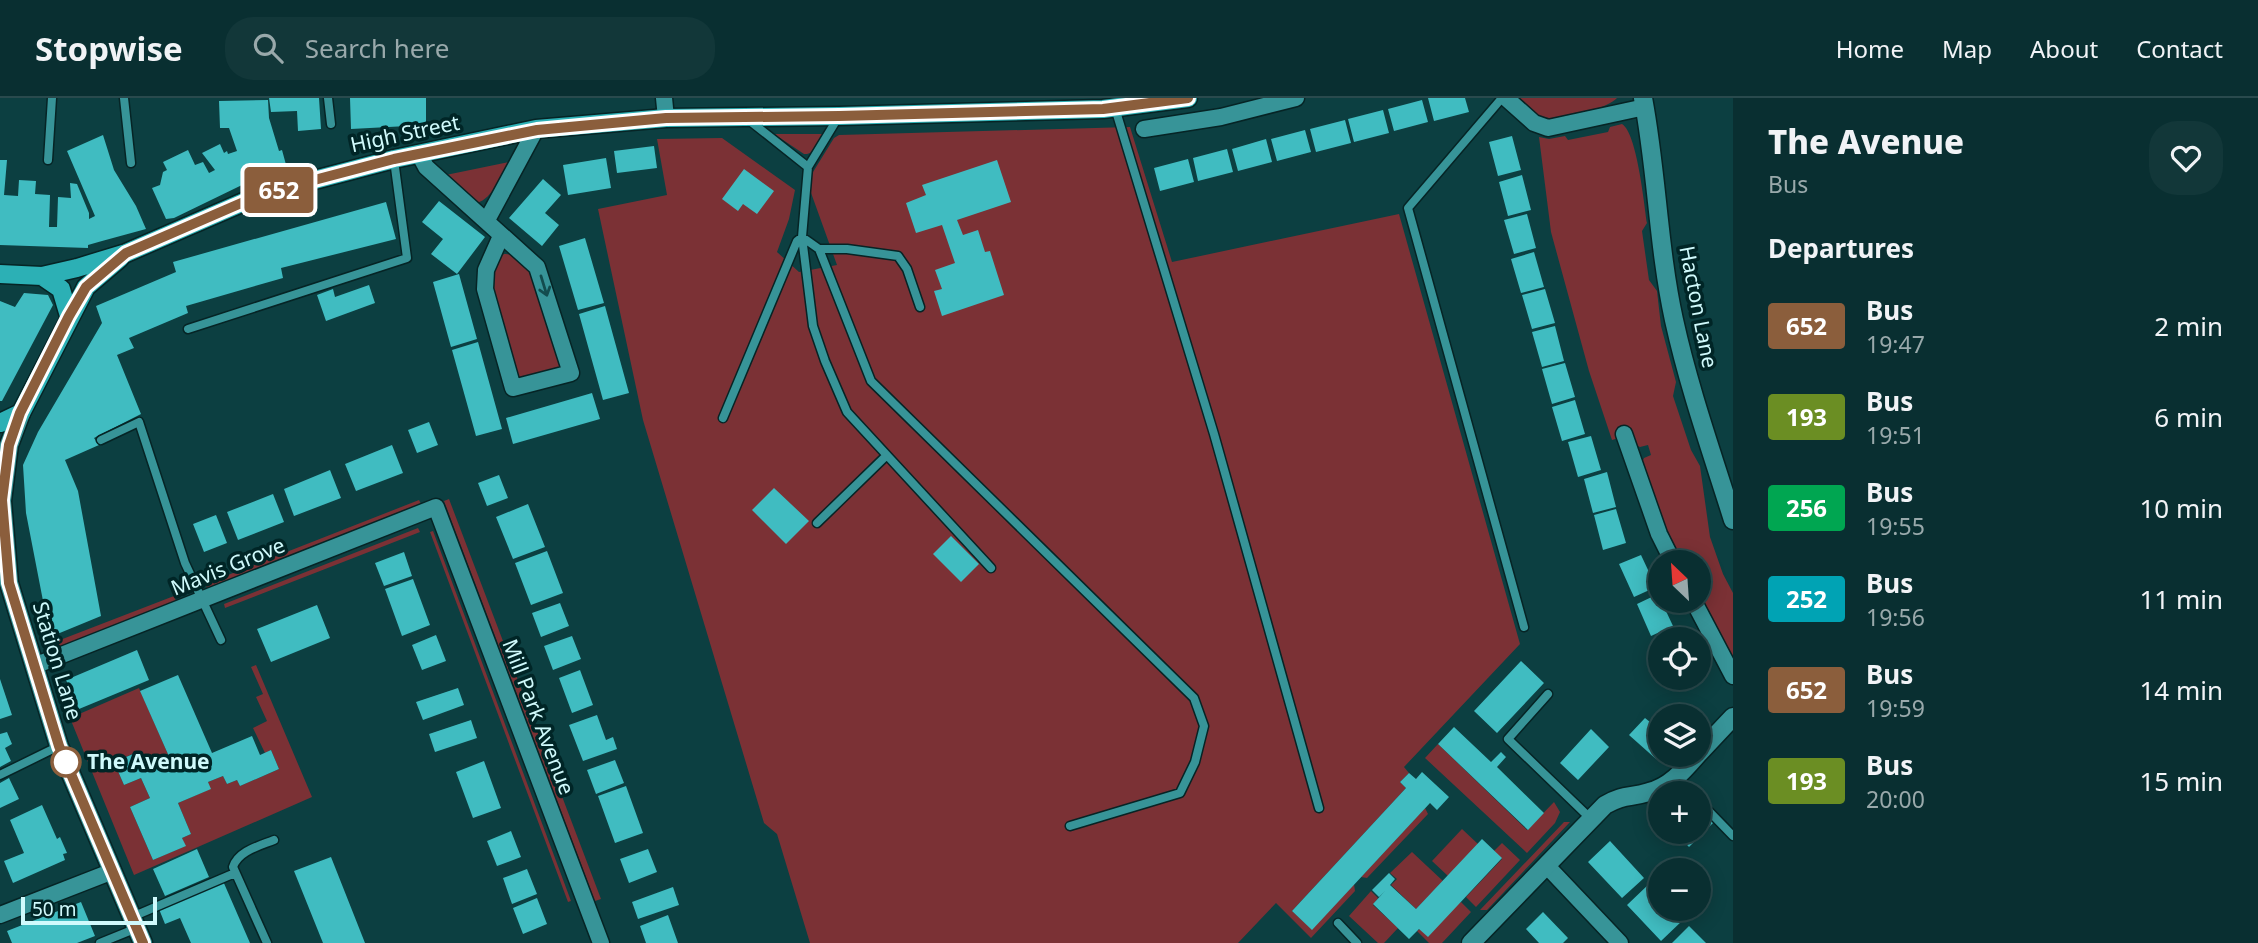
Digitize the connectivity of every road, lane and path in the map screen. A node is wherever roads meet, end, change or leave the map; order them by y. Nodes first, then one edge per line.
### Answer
1 (52, 98) edge
2 (124, 98) edge
3 (328, 98) edge
4 (664, 98) edge
5 (1188, 98) edge
6 (1296, 98) edge
7 (1504, 98) edge
8 (1644, 103) edge
9 (1115, 108) junction
10 (839, 116) junction
11 (746, 117) junction
12 (666, 118) junction
13 (331, 124) dead end
14 (1144, 129) dead end
15 (537, 130) junction
16 (419, 154) junction
17 (394, 159) junction
18 (48, 160) dead end
19 (131, 163) dead end
20 (808, 167) junction
21 (487, 220) junction
22 (501, 236) junction
23 (802, 237) junction
24 (819, 249) junction
25 (126, 253) junction
26 (0, 274) edge
27 (42, 276) junction
28 (920, 307) dead end
29 (69, 316) junction
30 (188, 329) dead end
31 (20, 413) junction
32 (723, 418) dead end
33 (0, 423) edge
34 (1624, 434) dead end
35 (101, 440) dead end
36 (886, 456) junction
37 (1, 498) edge
38 (436, 507) joint
39 (1733, 520) edge
40 (817, 523) dead end
41 (2, 524) edge
42 (1667, 550) edge
43 (990, 568) dead end
44 (201, 601) junction
45 (1700, 613) edge
46 (1524, 627) dead end
47 (221, 640) dead end
48 (34, 666) junction
49 (1733, 676) edge
50 (1548, 694) dead end
51 (1733, 717) edge
52 (1711, 741) edge
53 (59, 746) junction
54 (1686, 767) edge
55 (0, 775) edge
56 (1676, 777) junction
57 (1680, 781) edge
58 (1319, 808) dead end
59 (1711, 813) edge
60 (1590, 818) junction
61 (1070, 826) dead end
62 (1733, 836) edge
63 (274, 840) dead end
64 (1546, 865) junction
65 (113, 871) junction
66 (235, 873) junction
67 (0, 915) edge
68 (1338, 923) dead end
69 (137, 930) edge
70 (100, 943) edge
71 (267, 943) edge
72 (601, 943) edge
73 (1357, 943) edge
74 (1471, 943) edge
75 (1620, 943) edge

1 - 18 lane
2 - 19 lane
3 - 13 lane
4 - 12 street
5 - 9 main road, High Street
6 - 14 street
7 - 8 street
7 - 46 lane
8 - 39 street, Hacton Lane
9 - 10 main road, High Street
9 - 58 lane
10 - 11 main road, High Street
10 - 20 lane
11 - 12 main road, High Street
11 - 20 lane
12 - 15 main road, High Street
15 - 16 main road, High Street
15 - 21 street
16 - 17 main road, High Street
16 - 21 street
17 - 25 main road, High Street
17 - 30 lane
20 - 23 lane
21 - 22 street
22 -> 22 street
23 - 24 lane
23 - 32 lane
23 - 36 lane
24 - 28 lane
24 - 61 lane
25 - 27 main road, High Street
25 - 29 main road, High Street
26 - 27 main road, High Street
27 - 29 main road
29 - 31 main road, Station Lane
31 - 33 main road
31 - 37 street, Station Lane
34 - 42 street
35 - 44 lane
36 - 40 lane
36 - 43 lane
37 - 41 street, Station Lane
38 - 44 street, Mavis Grove
38 - 72 street, Mill Park Avenue
41 - 48 street, Station Lane
44 - 47 lane
44 - 48 street, Mavis Grove
45 - 49 street
48 - 53 street, Station Lane
50 - 60 lane
51 - 52 street
53 - 55 lane
53 - 65 street, Station Lane
54 - 56 street
56 - 57 lane
56 - 60 street
59 - 62 lane
60 - 64 street
63 - 66 lane
64 - 74 street
64 - 75 street
65 - 67 street
65 - 69 street, Station Lane
66 - 69 lane
66 - 71 lane
68 - 73 lane
69 - 70 lane

